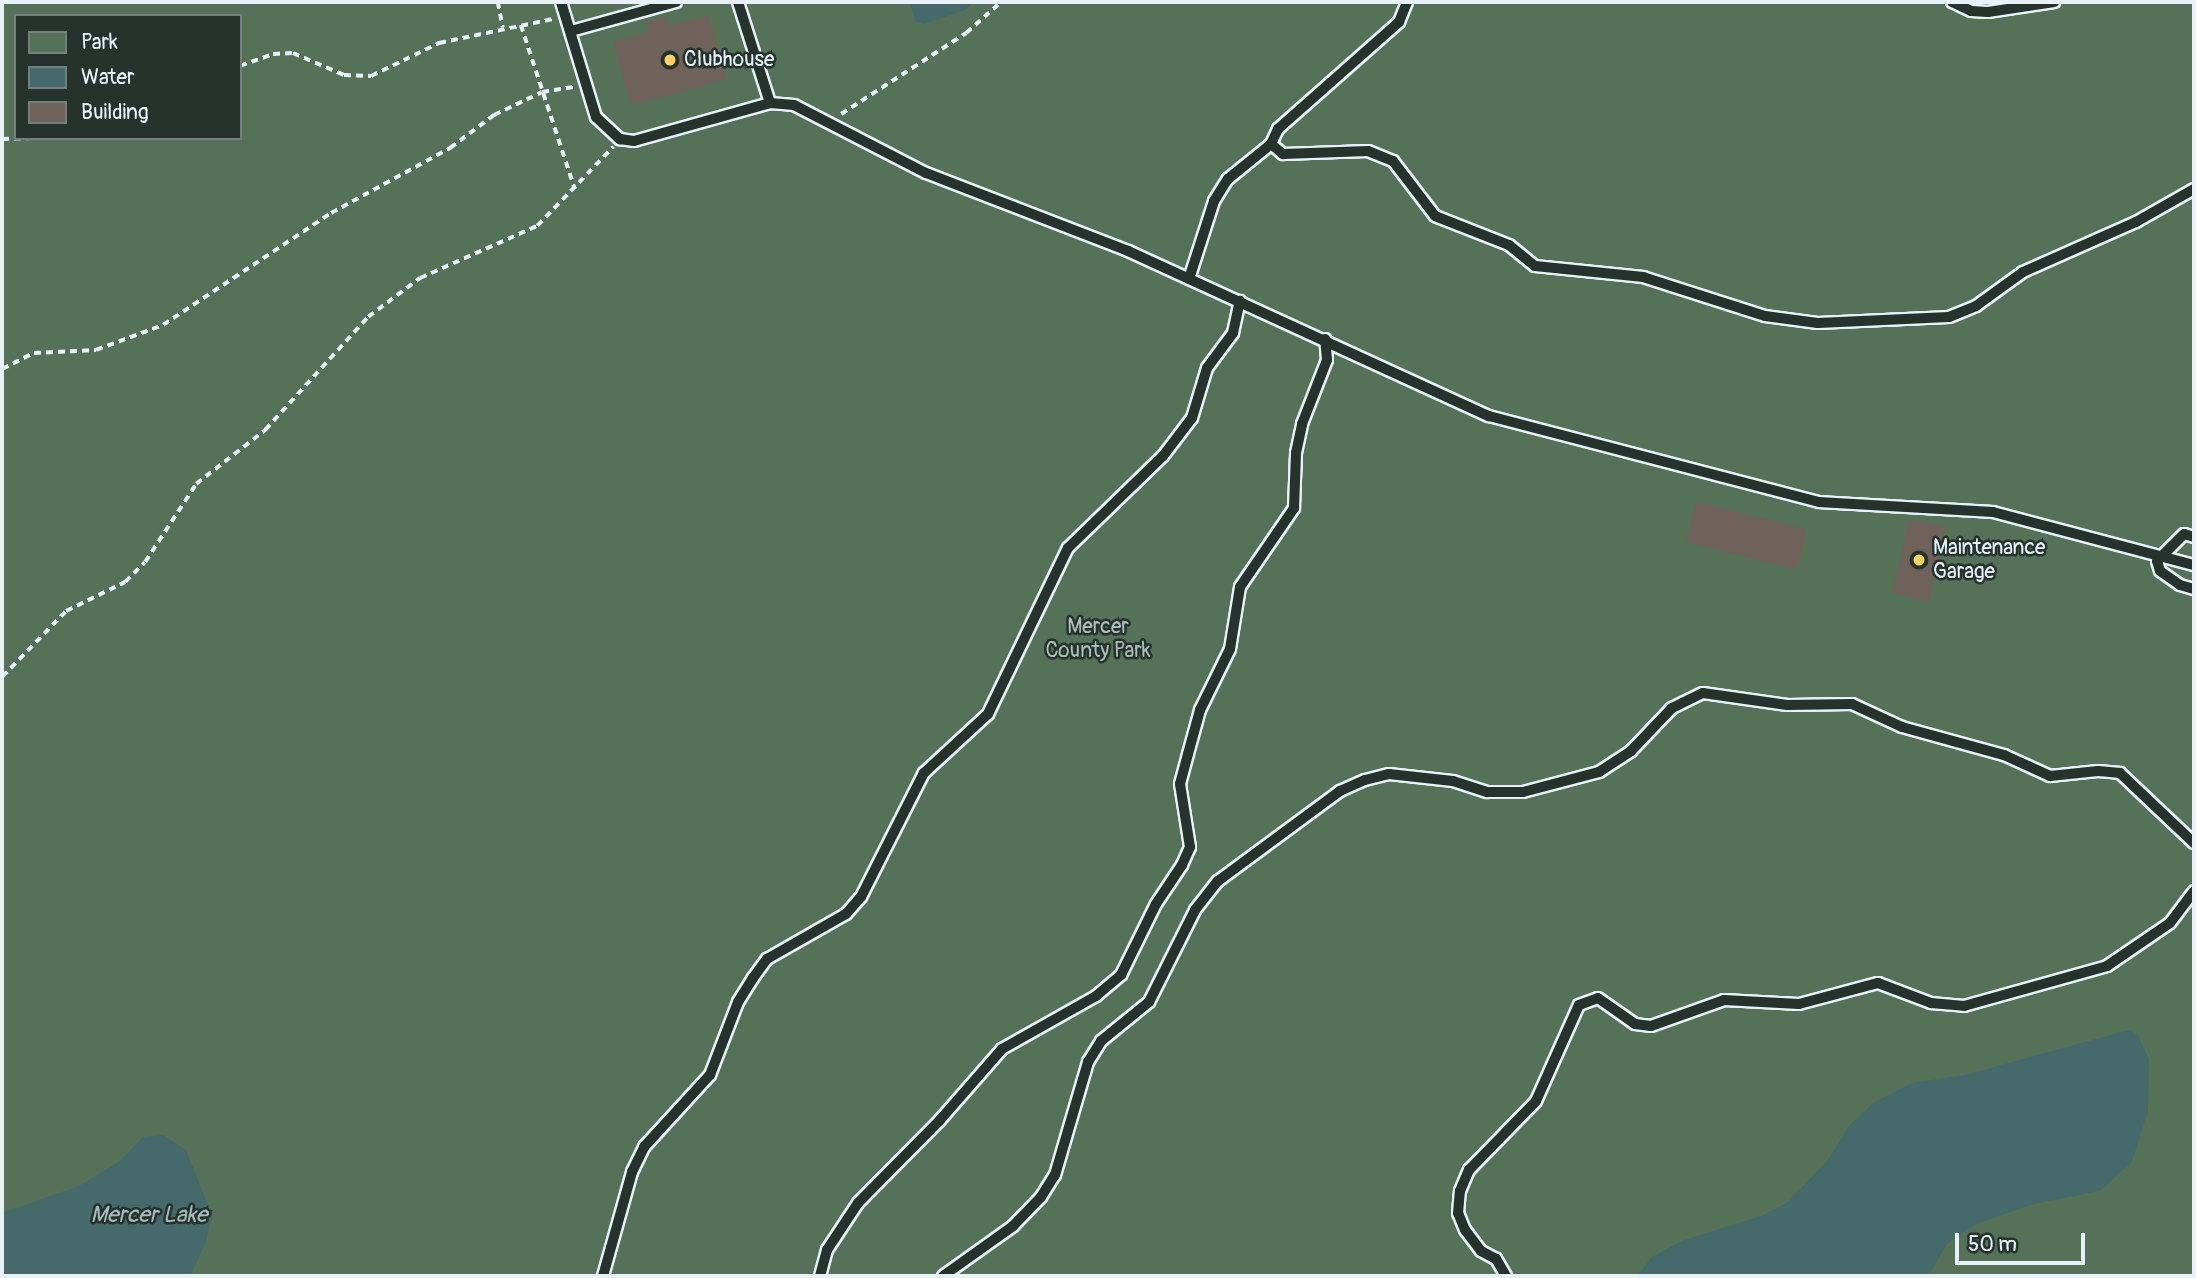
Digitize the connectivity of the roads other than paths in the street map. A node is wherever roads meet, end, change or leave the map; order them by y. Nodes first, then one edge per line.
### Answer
1 (561, 2) edge
2 (676, 2) edge
3 (738, 2) edge
4 (1407, 2) edge
5 (1952, 2) edge
6 (2054, 2) edge
7 (571, 30) junction
8 (771, 103) junction
9 (1271, 144) junction
10 (2194, 188) edge
11 (1189, 279) junction
12 (1240, 301) junction
13 (1325, 339) junction
14 (2194, 537) edge
15 (2160, 555) junction
16 (2194, 565) edge
17 (2194, 589) edge
18 (2194, 843) edge
19 (2194, 891) edge
20 (603, 1276) edge
21 (820, 1276) edge
22 (943, 1276) edge
23 (1506, 1276) edge

1 - 7 lane
2 - 7 lane
3 - 8 lane
4 - 9 lane
5 - 6 lane
7 - 8 lane
8 - 11 lane
9 - 10 lane
9 - 11 lane
11 - 12 lane
12 - 13 lane
12 - 20 lane
13 - 15 lane
13 - 21 lane
14 - 15 lane
15 - 16 lane
15 - 17 lane
18 - 22 lane
19 - 23 lane

